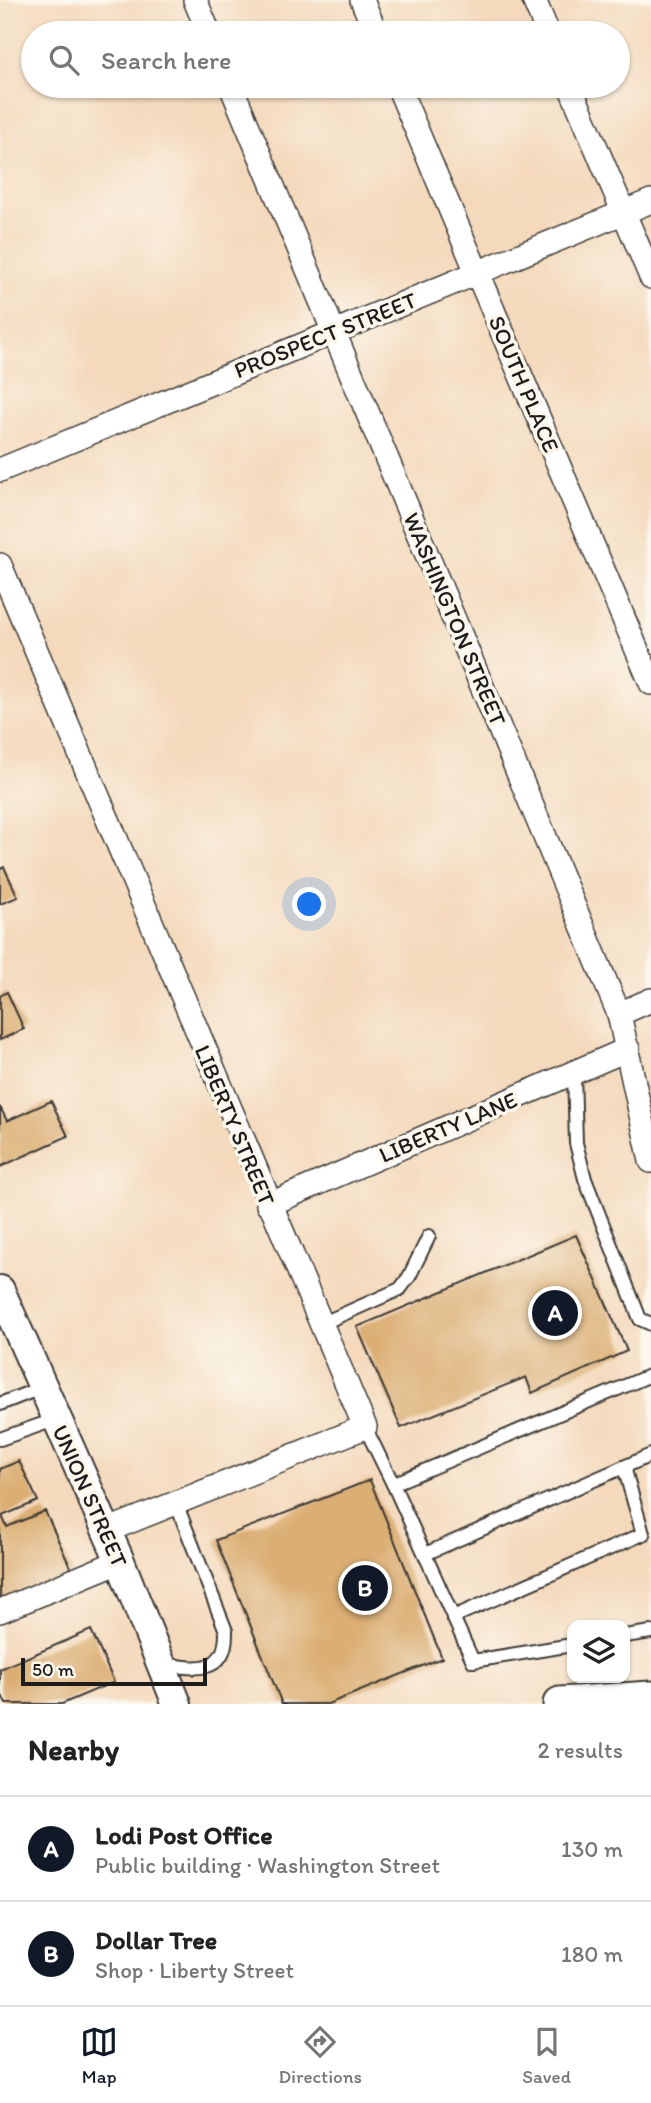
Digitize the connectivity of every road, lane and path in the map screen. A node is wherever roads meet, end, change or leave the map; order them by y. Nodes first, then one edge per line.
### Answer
1 (195, 0) edge
2 (362, 0) edge
3 (534, 0) edge
4 (204, 21) edge
5 (371, 21) edge
6 (543, 21) edge
7 (236, 98) edge
8 (403, 98) edge
9 (575, 98) edge
10 (651, 201) edge
11 (624, 212) junction
12 (477, 273) junction
13 (651, 278) edge
14 (335, 332) junction
15 (0, 470) edge
16 (0, 565) edge
17 (651, 683) edge
18 (651, 1000) edge
19 (619, 1014) junction
20 (628, 1049) junction
21 (574, 1073) junction
22 (651, 1161) edge
23 (268, 1205) junction
24 (429, 1236) dead end
25 (2, 1300) edge
26 (321, 1324) junction
27 (651, 1324) edge
28 (651, 1376) edge
29 (43, 1387) junction
30 (0, 1404) edge
31 (57, 1419) junction
32 (365, 1427) junction
33 (0, 1439) edge
34 (651, 1455) edge
35 (624, 1467) junction
36 (393, 1484) junction
37 (176, 1503) junction
38 (106, 1531) junction
39 (425, 1554) junction
40 (120, 1561) junction
41 (0, 1611) edge
42 (453, 1617) junction
43 (651, 1632) edge
44 (630, 1635) edge
45 (567, 1646) edge
46 (160, 1662) junction
47 (651, 1698) edge
48 (177, 1704) edge
49 (560, 1704) edge

1 - 4 street
2 - 5 street
3 - 6 street
7 - 14 street, WASHINGTON STREET
8 - 12 street, SOUTH PLACE
9 - 11 street
10 - 11 street, PROSPECT STREET
11 - 12 street, PROSPECT STREET
11 - 13 street
12 - 14 street, PROSPECT STREET
12 - 17 street, SOUTH PLACE
14 - 15 street, PROSPECT STREET
14 - 19 street, WASHINGTON STREET
16 - 23 street, LIBERTY STREET
18 - 19 street
19 - 20 street, WASHINGTON STREET
20 - 21 street, LIBERTY LANE
20 - 22 street, WASHINGTON STREET
21 - 23 street, LIBERTY LANE
21 - 27 lane
23 - 26 street, LIBERTY STREET
24 - 26 lane
25 - 29 street, UNION STREET
26 - 32 street, LIBERTY STREET
28 - 36 lane
29 - 30 lane
29 - 31 street, UNION STREET
31 - 33 lane
31 - 38 street, UNION STREET
32 - 36 lane
32 - 37 street
34 - 35 lane
35 - 39 lane
35 - 42 lane
36 - 39 lane
37 - 38 street
37 - 46 lane
38 - 40 street, UNION STREET
39 - 42 lane
40 - 41 street
40 - 46 street, UNION STREET
42 - 45 lane
43 - 44 lane
46 - 48 street, UNION STREET
47 - 49 main road

